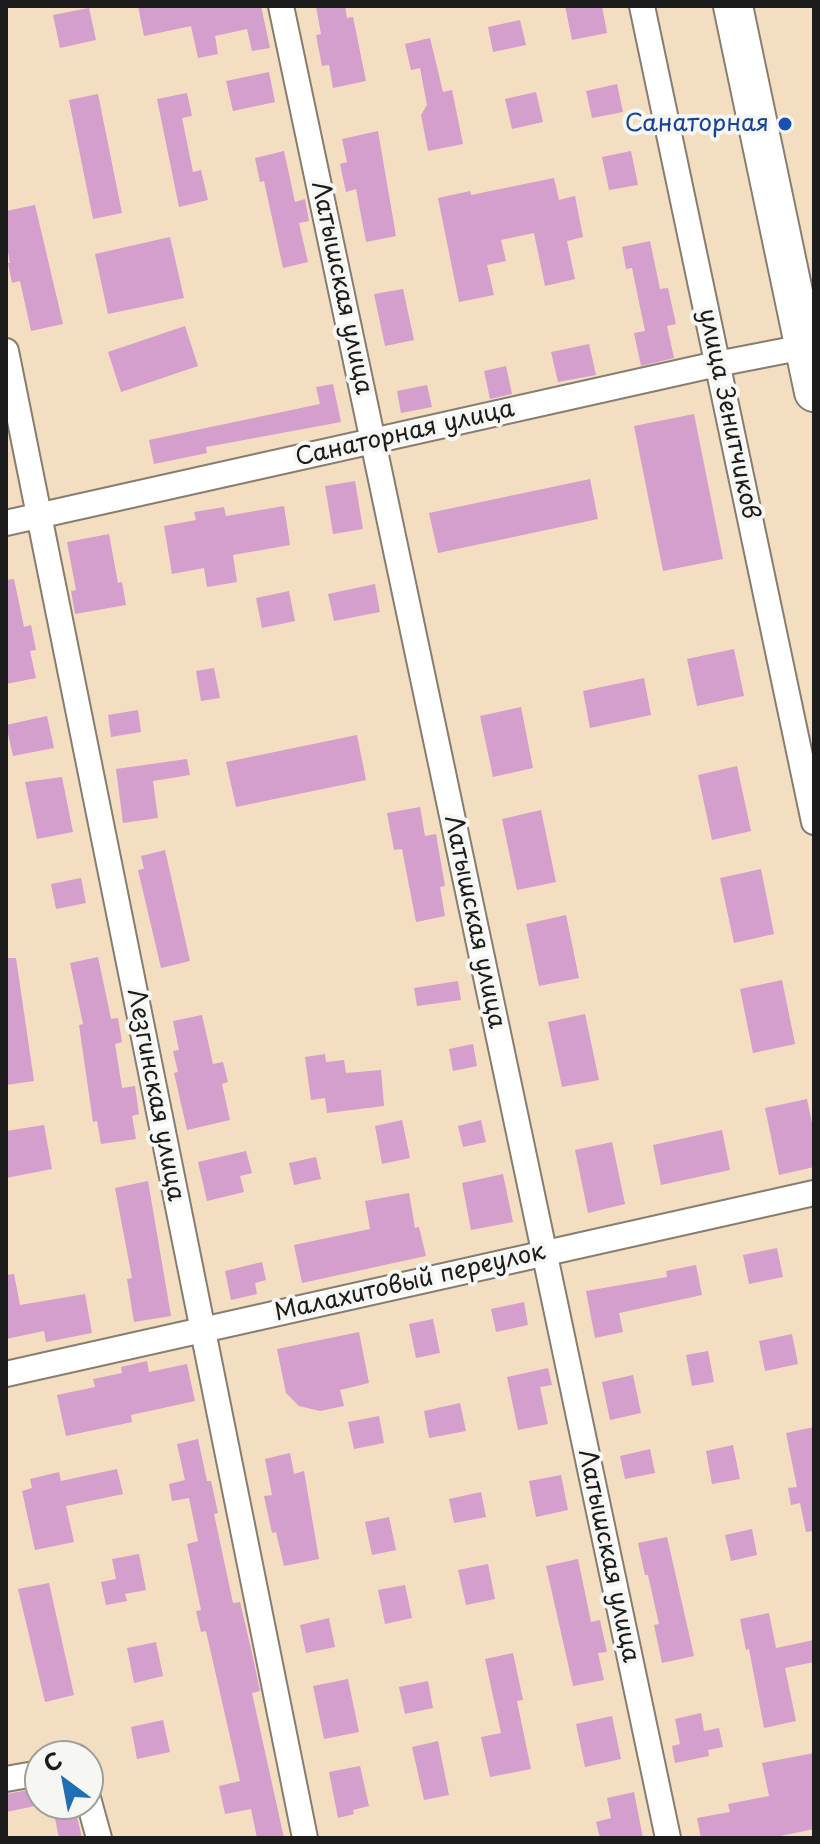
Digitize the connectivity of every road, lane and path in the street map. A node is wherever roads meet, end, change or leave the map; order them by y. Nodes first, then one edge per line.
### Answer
1 (281, 6) edge
2 (642, 6) edge
3 (733, 6) edge
4 (804, 347) junction
5 (6, 351) edge
6 (717, 364) junction
7 (814, 392) edge
8 (374, 440) junction
9 (41, 516) junction
10 (6, 523) edge
11 (814, 822) edge
12 (814, 1193) edge
13 (543, 1253) junction
14 (201, 1329) junction
15 (6, 1374) edge
16 (305, 1838) edge
17 (668, 1838) edge

1 - 8 street, Латышская улица
2 - 6 street, улица Зенитчиков
3 - 4 main road
4 - 6 street, Санаторная улица
4 - 7 main road
5 - 9 street, Лезгинская улица
6 - 8 street, Санаторная улица
6 - 11 street, улица Зенитчиков
8 - 9 street, Санаторная улица
8 - 13 street, Латышская улица
9 - 10 street, Санаторная улица
9 - 14 street, Лезгинская улица
12 - 13 street, Малахитовый переулок
13 - 14 street, Малахитовый переулок
13 - 17 street, Латышская улица
14 - 15 street, Малахитовый переулок
14 - 16 street, Лезгинская улица

